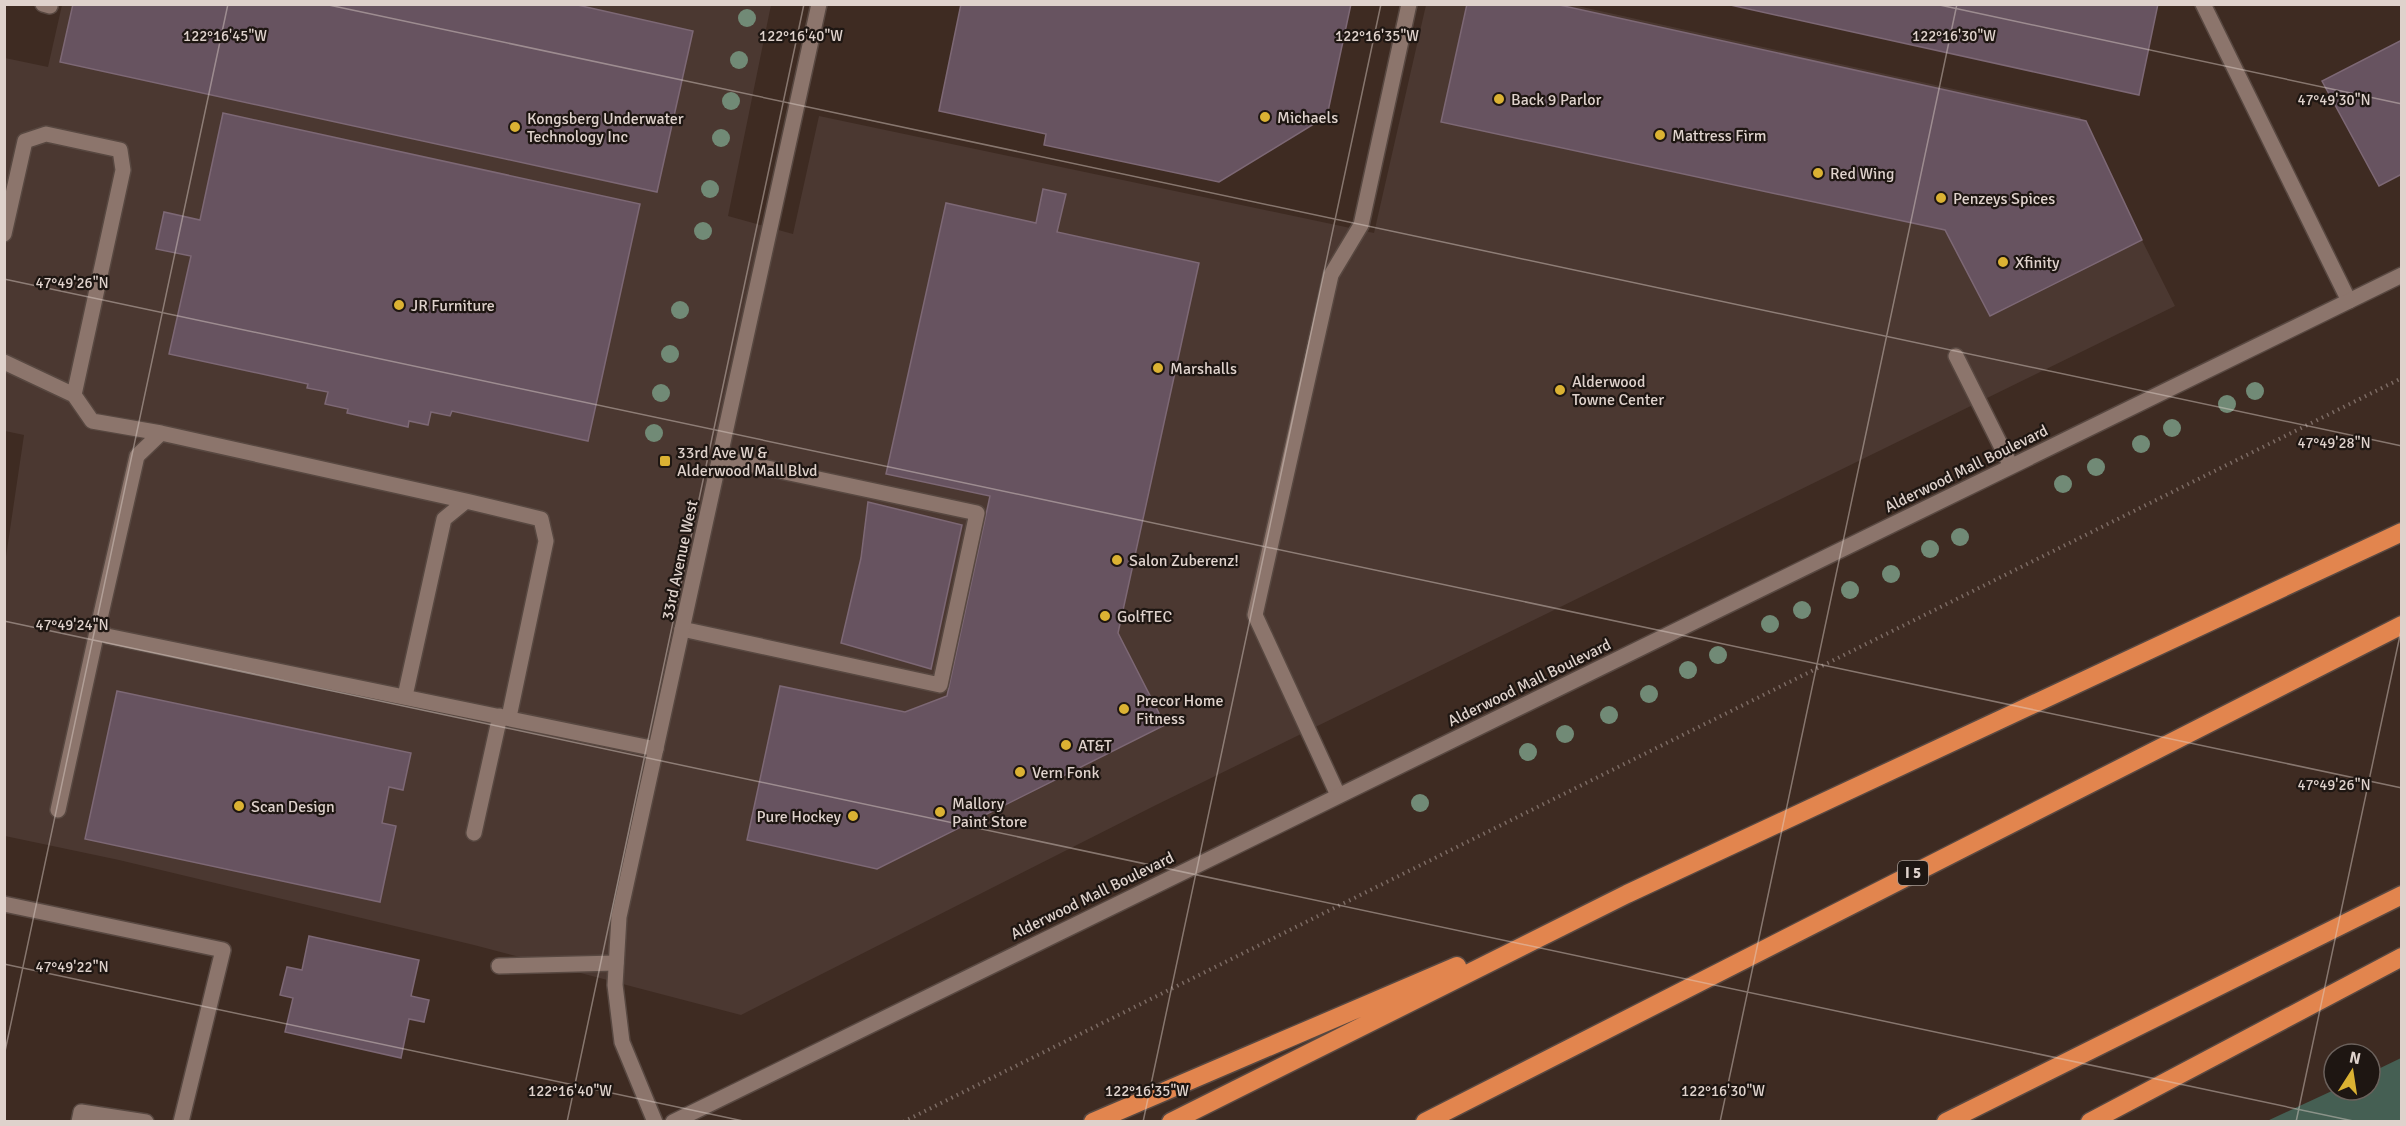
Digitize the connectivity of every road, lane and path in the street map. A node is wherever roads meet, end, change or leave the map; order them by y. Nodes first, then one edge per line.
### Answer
1 (819, 4) edge
2 (1409, 4) edge
3 (2203, 4) edge
4 (4, 234) edge
5 (2402, 275) edge
6 (2349, 301) junction
7 (1956, 356) dead end
8 (4, 362) edge
9 (2402, 378) edge
10 (74, 395) junction
11 (161, 434) junction
12 (720, 458) junction
13 (2011, 466) junction
14 (466, 501) junction
15 (2402, 532) edge
16 (2402, 625) edge
17 (98, 627) junction
18 (682, 629) junction
19 (405, 696) junction
20 (505, 716) junction
21 (656, 749) junction
22 (1338, 795) junction
23 (58, 810) dead end
24 (474, 833) dead end
25 (1627, 894) junction
26 (2402, 895) edge
27 (4, 904) edge
28 (2402, 957) edge
29 (616, 963) junction
30 (499, 966) dead end
31 (79, 1122) edge
32 (146, 1122) edge
33 (181, 1122) edge
34 (655, 1122) edge
35 (673, 1122) edge
36 (903, 1122) edge
37 (1093, 1122) edge
38 (1171, 1122) edge
39 (1425, 1122) edge
40 (1946, 1122) edge
41 (2090, 1122) edge

1 - 12 main road, 33rd Avenue West
2 - 22 main road
3 - 6 main road
4 - 10 main road
5 - 6 main road, Alderwood Mall Boulevard
6 - 13 main road, Alderwood Mall Boulevard
7 - 13 main road
8 - 10 main road
9 - 36 path
10 - 11 main road
11 - 14 main road
11 - 17 main road
12 - 18 main road, 33rd Avenue West
12 - 18 main road
13 - 22 main road, Alderwood Mall Boulevard
14 - 19 main road
14 - 20 main road
15 - 25 highway
16 - 39 highway, I 5
17 - 19 main road
17 - 23 main road
18 - 21 main road, 33rd Avenue West
19 - 20 main road
20 - 21 main road
20 - 24 main road
21 - 29 main road, 33rd Avenue West
22 - 35 main road, Alderwood Mall Boulevard
25 - 37 highway
25 - 38 highway
26 - 40 highway
27 - 33 main road
28 - 41 highway
29 - 30 main road
29 - 34 main road, 33rd Avenue West
31 - 32 main road

